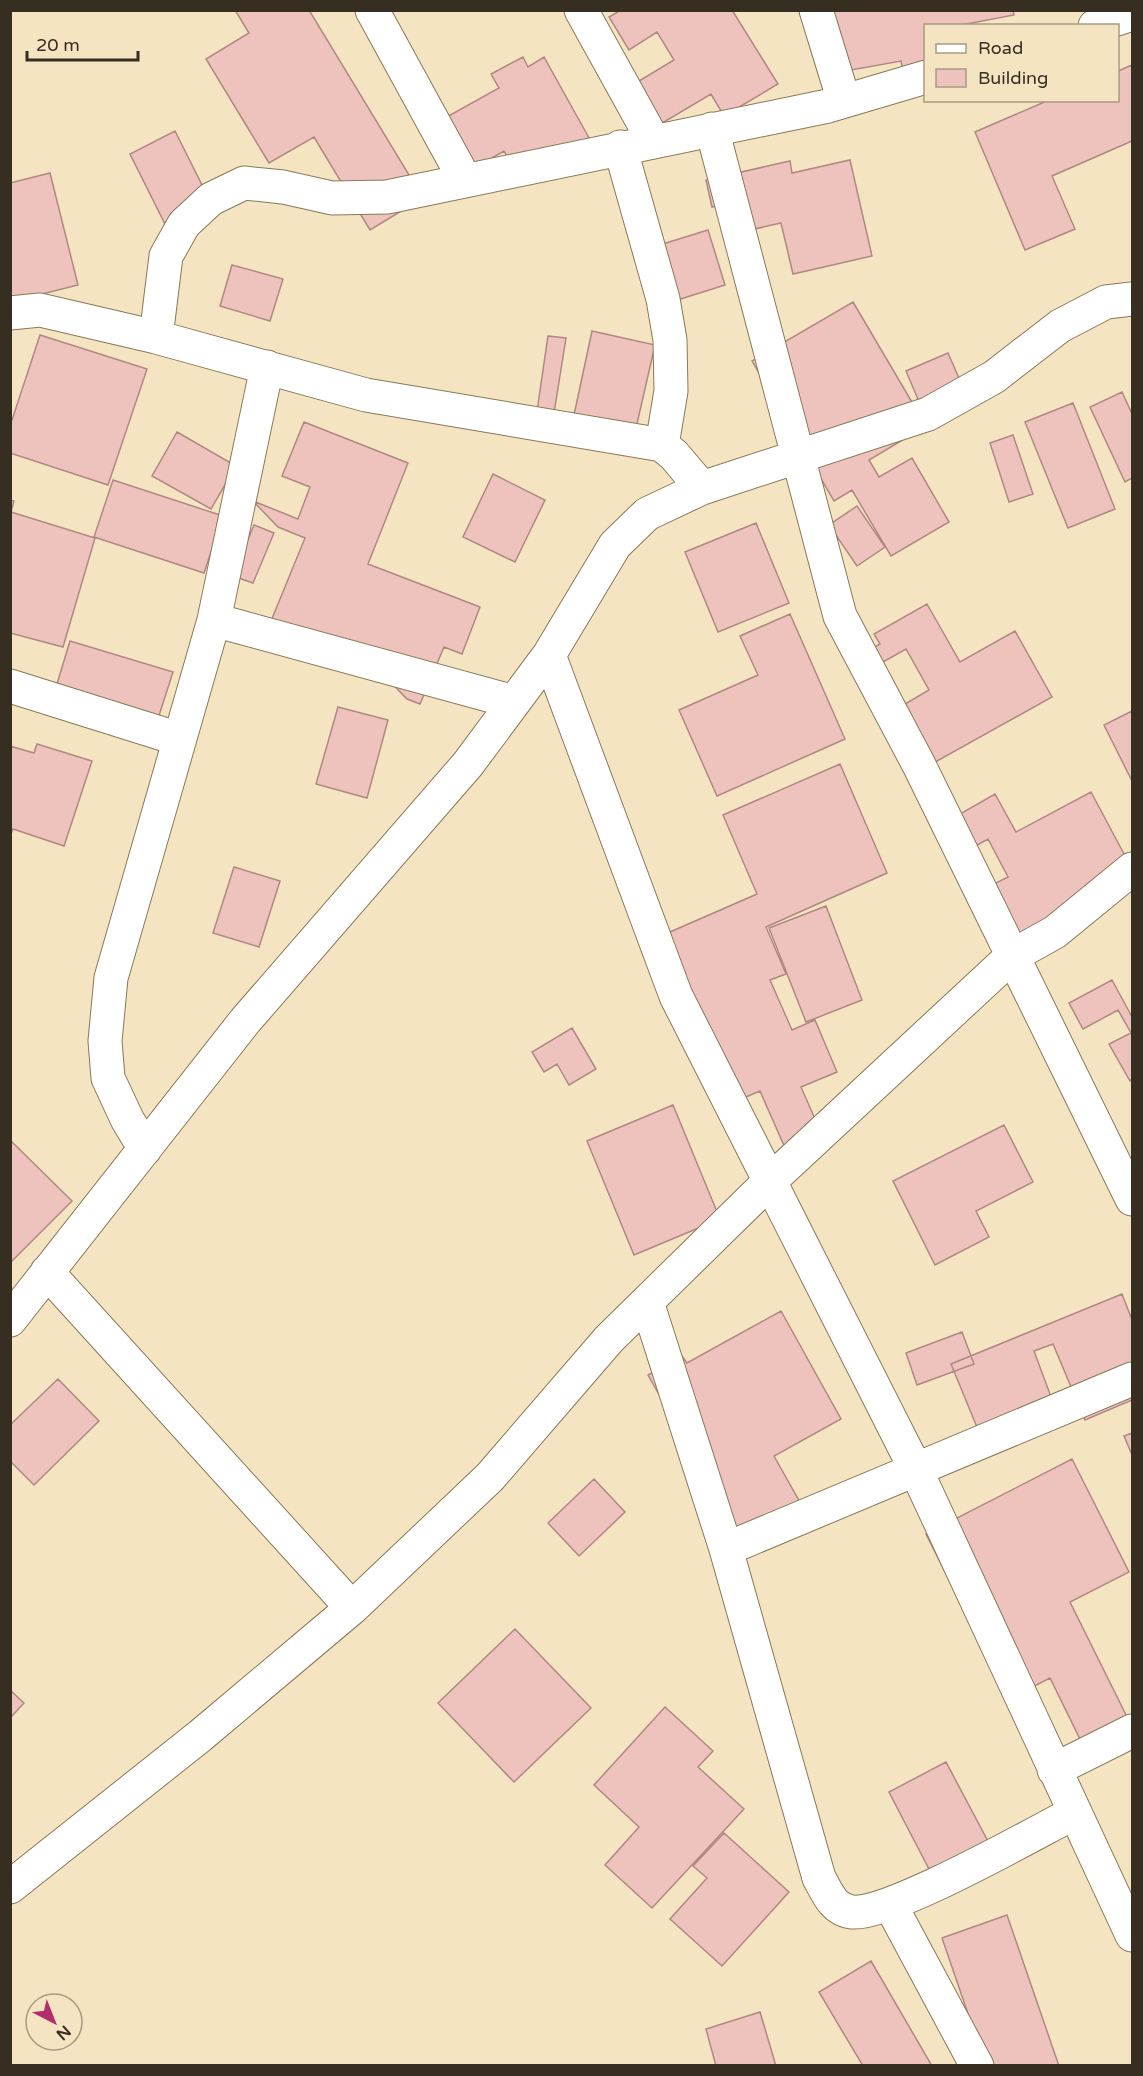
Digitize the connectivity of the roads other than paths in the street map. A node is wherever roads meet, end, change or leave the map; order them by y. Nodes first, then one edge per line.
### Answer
1 (372, 10) edge
2 (581, 10) edge
3 (816, 10) edge
4 (1132, 14) edge
5 (1101, 24) edge
6 (924, 78) edge
7 (844, 101) junction
8 (712, 129) junction
9 (653, 140) junction
10 (620, 147) junction
11 (465, 180) junction
12 (1132, 299) edge
13 (10, 313) edge
14 (156, 337) junction
15 (267, 368) junction
16 (662, 446) junction
17 (799, 458) junction
18 (702, 488) junction
19 (214, 620) junction
20 (549, 655) junction
21 (10, 686) edge
22 (514, 702) junction
23 (179, 740) junction
24 (1132, 869) edge
25 (1012, 956) junction
26 (145, 1149) junction
27 (769, 1182) junction
28 (1132, 1199) edge
29 (47, 1272) junction
30 (646, 1302) junction
31 (10, 1320) edge
32 (1132, 1379) edge
33 (916, 1470) junction
34 (726, 1549) junction
35 (352, 1608) junction
36 (1132, 1731) edge
37 (1054, 1770) junction
38 (1074, 1813) junction
39 (10, 1887) edge
40 (891, 1906) junction
41 (1132, 1935) edge
42 (977, 2066) edge

1 - 11 street
2 - 9 street
3 - 7 street
4 - 5 street
6 - 7 street
7 - 8 street
8 - 9 street
8 - 17 street
9 - 10 street
10 - 11 street
10 - 16 street
11 - 14 street
12 - 17 street
13 - 14 street
14 - 15 street
15 - 16 street
15 - 19 street
16 - 18 street
17 - 18 street
17 - 25 street
18 - 20 street
19 - 22 street
19 - 23 street
20 - 22 street
20 - 27 street
21 - 23 street
22 - 26 street
23 - 26 street
24 - 25 street
25 - 27 street
25 - 28 street
26 - 29 street
27 - 30 street
27 - 33 street
29 - 31 street
29 - 35 street
30 - 34 street
30 - 35 street
32 - 33 street
33 - 34 street
33 - 37 street
34 - 40 street
35 - 39 street
36 - 37 street
37 - 38 street
38 - 40 street
38 - 41 street
40 - 42 street

